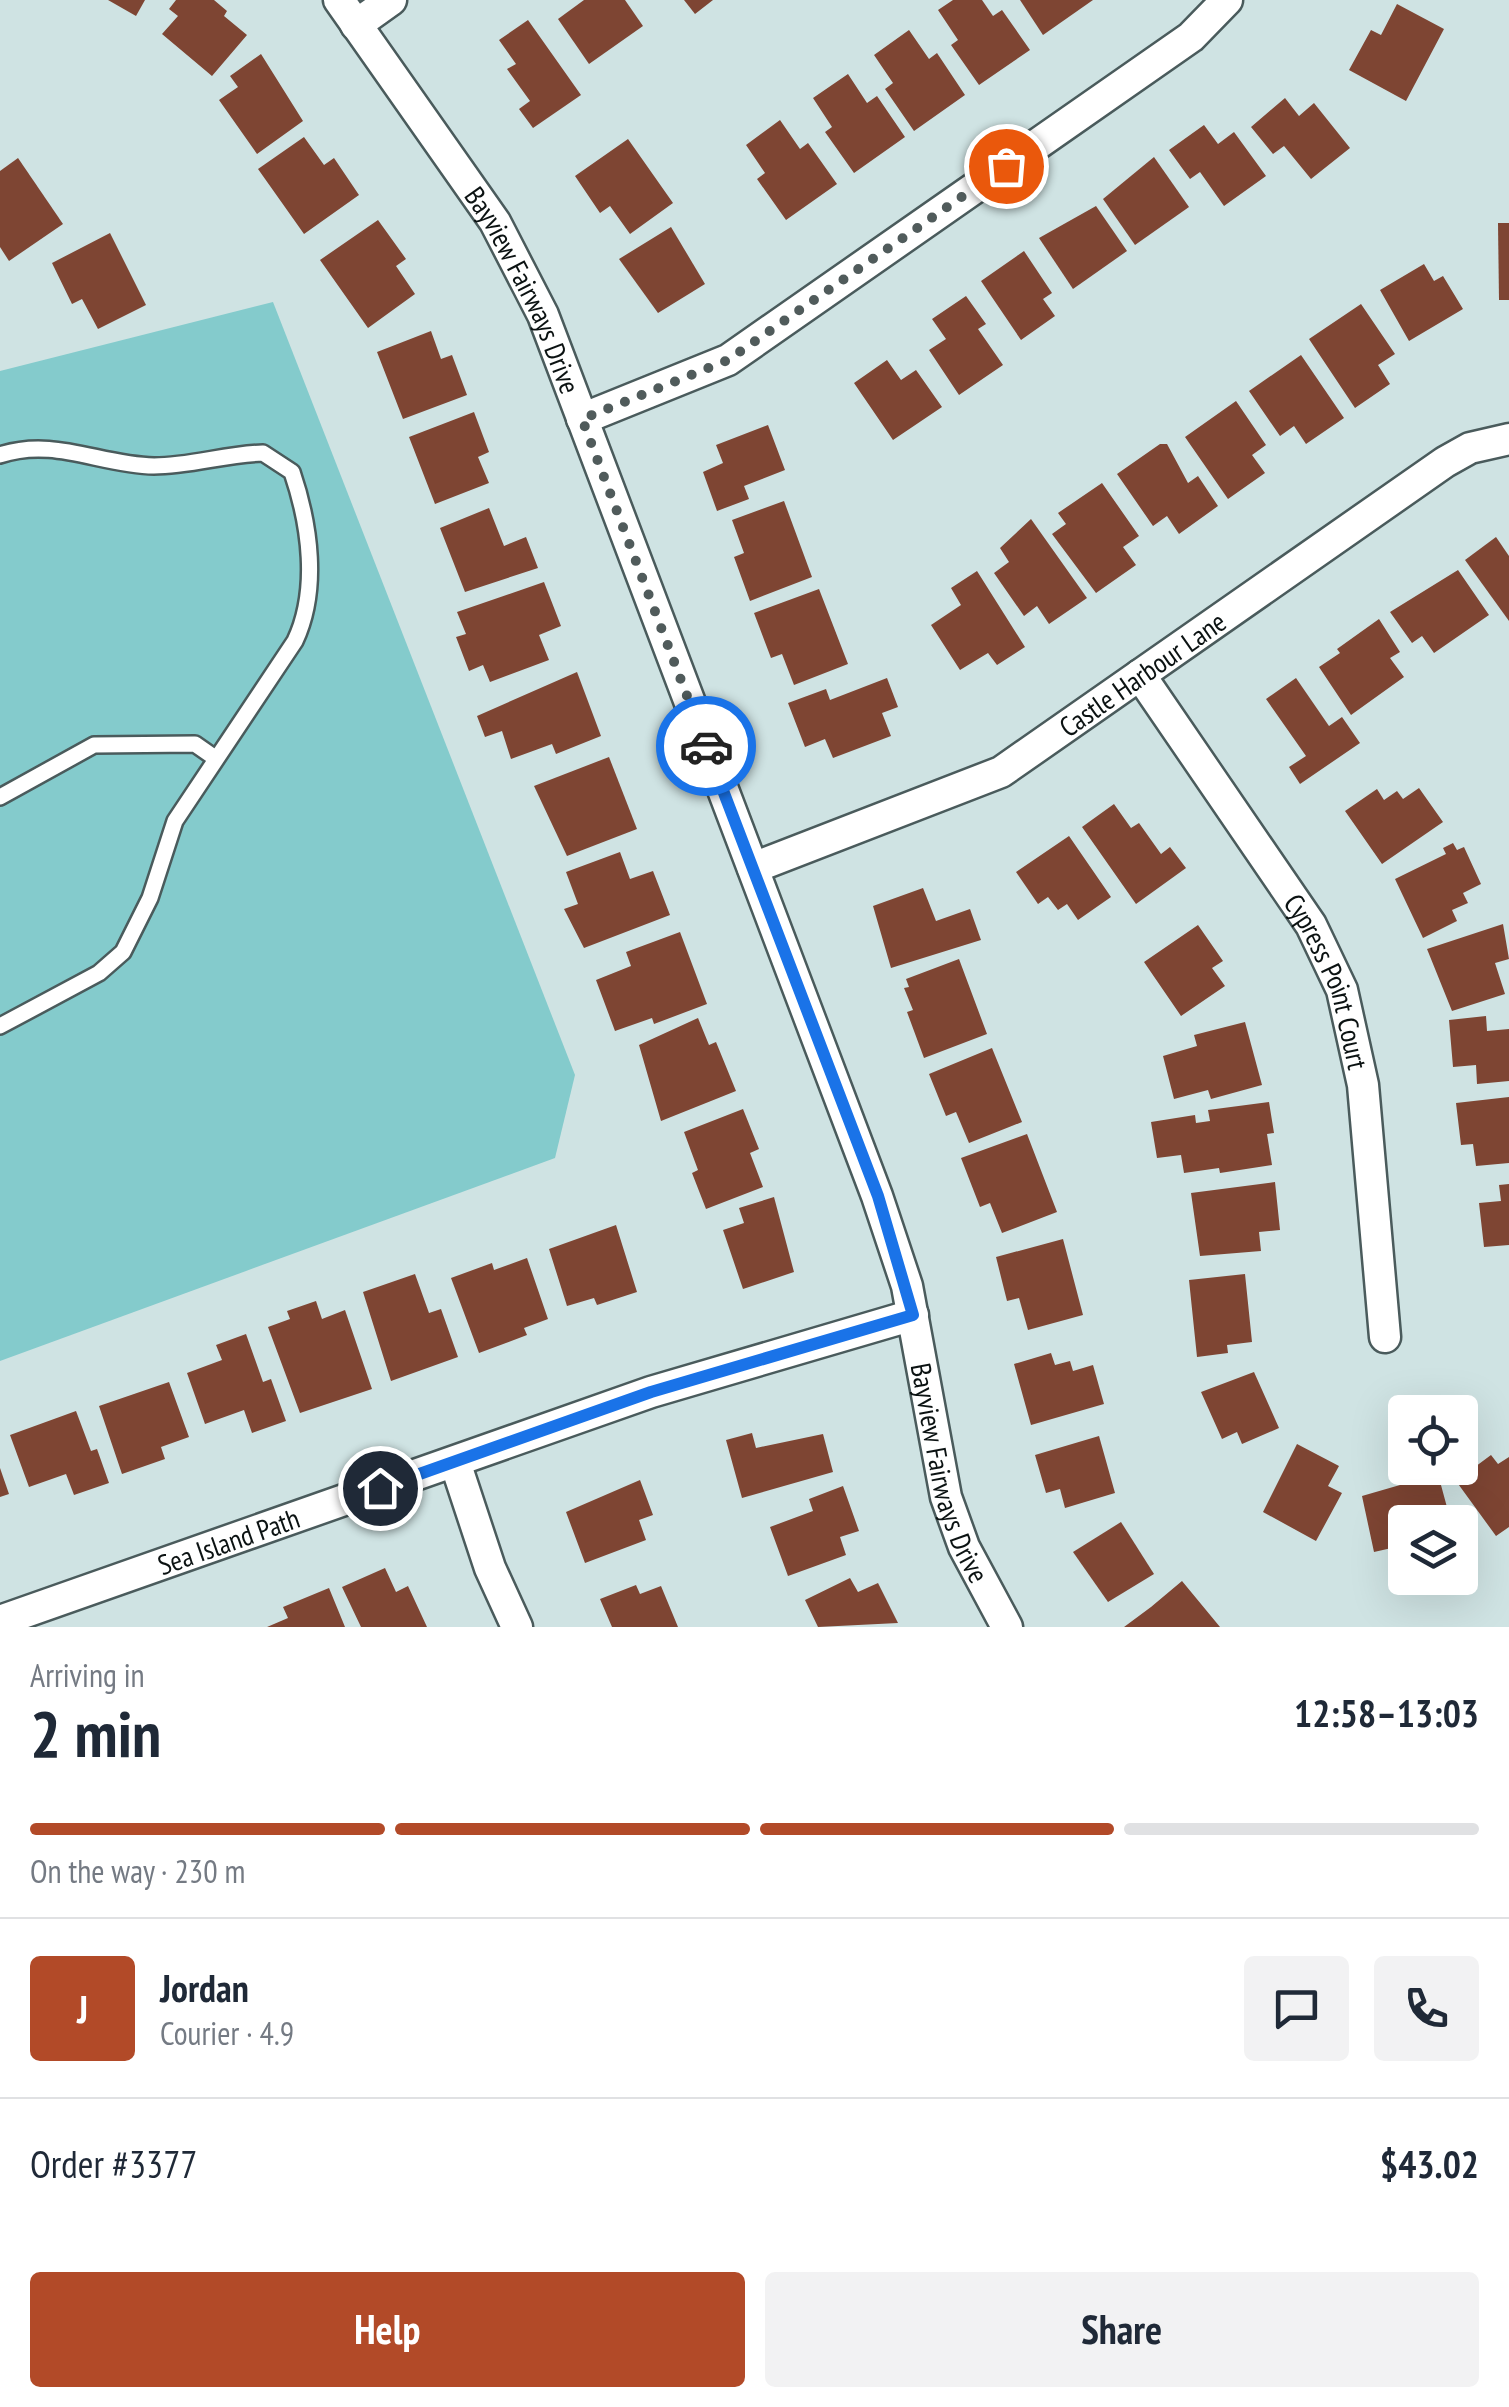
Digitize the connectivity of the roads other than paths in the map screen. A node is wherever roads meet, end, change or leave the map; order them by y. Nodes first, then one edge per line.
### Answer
1 (392, 0) edge
2 (1227, 0) edge
3 (348, 12) edge
4 (582, 419) junction
5 (1509, 439) edge
6 (0, 454) edge
7 (1140, 676) junction
8 (215, 758) junction
9 (0, 796) edge
10 (753, 868) junction
11 (0, 1026) edge
12 (913, 1315) junction
13 (1385, 1337) dead end
14 (455, 1462) junction
15 (0, 1622) edge
16 (517, 1627) edge
17 (1007, 1627) edge

1 - 3 street
2 - 4 street
3 - 4 street, Bayview Fairways Drive
4 - 10 street, Bayview Fairways Drive
5 - 7 street, Castle Harbour Lane
6 - 8 lane
7 - 10 street, Castle Harbour Lane
7 - 13 street, Cypress Point Court
8 - 9 lane
8 - 11 lane
10 - 12 street, Bayview Fairways Drive
12 - 14 street, Sea Island Path
12 - 17 street, Bayview Fairways Drive
14 - 15 street, Sea Island Path
14 - 16 street

